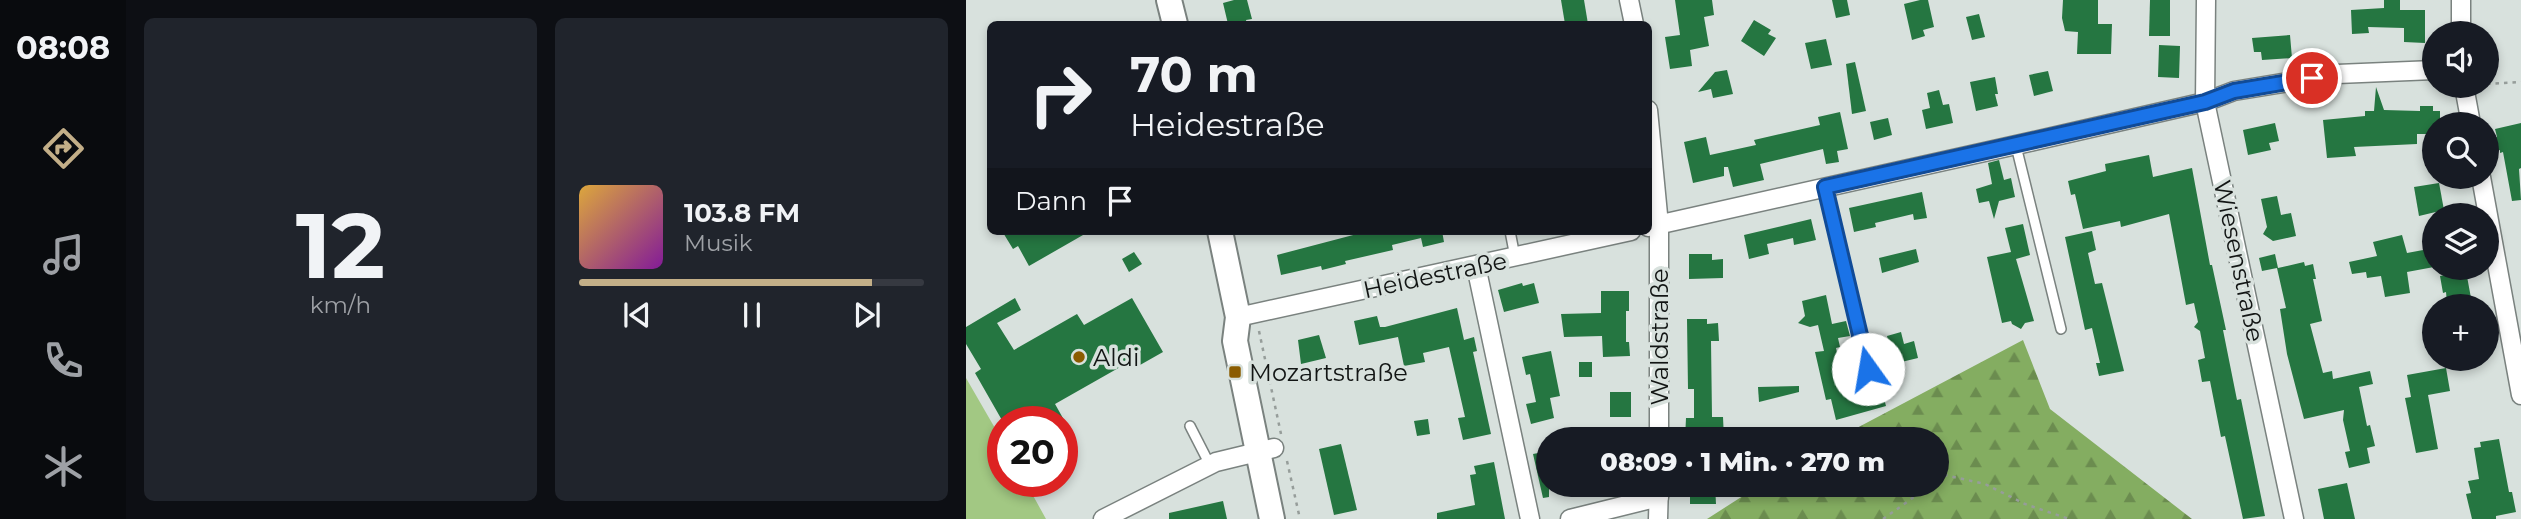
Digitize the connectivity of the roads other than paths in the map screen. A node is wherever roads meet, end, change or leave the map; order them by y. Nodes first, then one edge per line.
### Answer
1 (1170, 0) edge
2 (1629, 0) edge
3 (2206, 0) edge
4 (2462, 0) edge
5 (1174, 21) edge
6 (1633, 21) edge
7 (2461, 21) edge
8 (2422, 70) edge
9 (2205, 102) junction
10 (2016, 146) junction
11 (1652, 187) edge
12 (1825, 187) junction
13 (2483, 189) edge
14 (1654, 226) edge
15 (1221, 235) edge
16 (1511, 235) edge
17 (1613, 235) edge
18 (1516, 257) junction
19 (1476, 266) junction
20 (1247, 315) junction
21 (2061, 329) dead end
22 (1868, 369) dead end
23 (2521, 395) edge
24 (1190, 426) dead end
25 (1659, 427) edge
26 (1275, 448) junction
27 (1210, 465) junction
28 (1640, 497) edge
29 (1659, 497) edge
30 (1103, 519) edge
31 (1272, 519) edge
32 (1289, 519) edge
33 (1530, 519) edge
34 (1570, 519) edge
35 (1658, 519) edge
36 (2294, 519) edge

1 - 5 main road
2 - 6 street
3 - 9 street, Wiesenstraße
4 - 7 street
8 - 9 street
9 - 10 street
9 - 36 street, Wiesenstraße
10 - 12 street
10 - 21 lane
11 - 14 street, Waldstraße
12 - 14 street
12 - 22 lane
13 - 23 street
14 - 25 street, Waldstraße
15 - 20 main road
16 - 18 lane
17 - 18 street, Heidestraße
18 - 19 street, Heidestraße
19 - 20 street, Heidestraße
19 - 33 street
20 - 26 main road
24 - 27 lane
26 - 27 street
26 - 31 main road
26 - 32 main road
27 - 30 street
28 - 34 street
29 - 35 street

